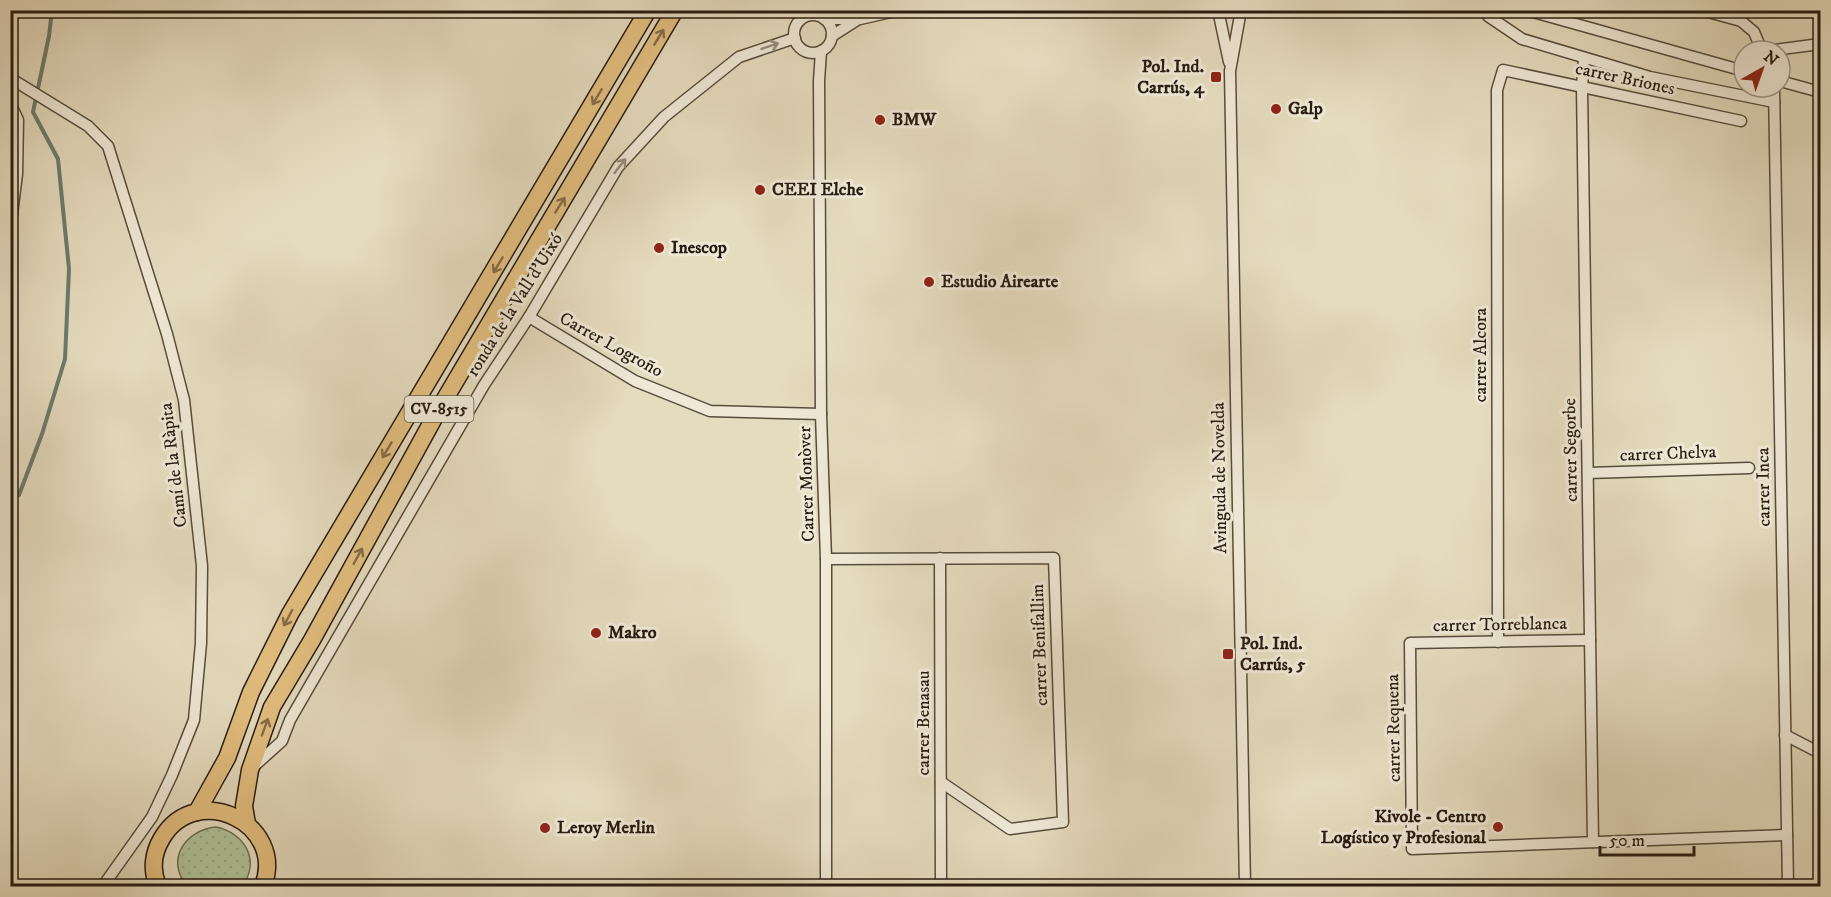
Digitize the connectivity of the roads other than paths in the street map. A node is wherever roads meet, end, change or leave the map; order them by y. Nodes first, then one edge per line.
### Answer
1 (648, 10) edge
2 (675, 10) edge
3 (900, 10) edge
4 (1218, 10) edge
5 (1241, 10) edge
6 (1484, 10) edge
7 (1526, 10) edge
8 (1701, 10) edge
9 (824, 19) junction
10 (860, 19) junction
11 (832, 36) junction
12 (795, 38) junction
13 (1757, 39) edge
14 (1821, 44) edge
15 (1792, 48) edge
16 (821, 51) junction
17 (809, 52) junction
18 (1584, 58) junction
19 (1230, 68) junction
20 (1732, 68) edge
21 (1503, 70) joint
22 (10, 78) edge
23 (819, 81) junction
24 (1792, 84) edge
25 (1582, 87) junction
26 (1821, 92) edge
27 (1774, 102) joint
28 (10, 103) edge
29 (1741, 121) dead end
30 (10, 230) edge
31 (529, 317) junction
32 (821, 414) junction
33 (1749, 468) dead end
34 (1588, 473) junction
35 (940, 558) junction
36 (826, 559) junction
37 (1590, 640) junction
38 (1498, 642) junction
39 (1410, 643) joint
40 (1785, 735) junction
41 (1821, 753) edge
42 (250, 770) junction
43 (941, 782) junction
44 (197, 812) junction
45 (247, 824) junction
46 (1787, 836) junction
47 (1593, 842) junction
48 (154, 884) edge
49 (102, 886) edge
50 (263, 886) edge
51 (826, 886) edge
52 (941, 886) edge
53 (1245, 886) edge
54 (1788, 886) edge

1 -> 44 main road, CV-8515
42 -> 2 main road, CV-8515
3 - 10 street
4 - 19 street
5 - 19 street
6 - 18 street
7 - 20 street
8 - 13 street
9 - 10 street
9 - 11 street
9 - 12 street
10 - 11 street
11 - 16 street
12 - 17 street
31 -> 12 street, ronda de la Vall d'Uixó
14 - 15 street
16 - 17 street
16 - 23 street, Carrer Monòver
17 - 23 street, Carrer Monòver
18 - 25 street, carrer Segorbe
18 - 27 street
19 - 53 street, Avinguda de Novelda
21 - 25 street, carrer Briones
21 - 38 street, carrer Alcora
22 - 49 street, Camí de la Ràpita
23 - 32 street, Carrer Monòver
24 - 26 street
25 - 29 street, carrer Briones
25 - 34 street, carrer Segorbe
27 - 40 street, carrer Inca
28 - 30 street
31 - 32 street, Carrer Logroño
31 - 42 street, ronda de la Vall d'Uixó
32 - 36 street, Carrer Monòver
33 - 34 street, carrer Chelva
34 - 37 street, carrer Segorbe
35 - 36 street, carrer Benifallim
35 - 43 street, carrer Benasau
35 - 43 street, carrer Benifallim
36 - 51 street, Carrer Monòver
37 - 38 street, carrer Torreblanca
37 - 47 street, carrer Segorbe
38 - 39 street, carrer Torreblanca
39 - 47 street, carrer Requena
40 - 41 street
40 - 46 street, carrer Inca
42 - 45 main road, CV-8515
43 - 52 street, carrer Benasau
44 - 45 main road
44 - 48 main road
45 - 50 main road
46 - 47 street
46 - 54 street, carrer Inca

